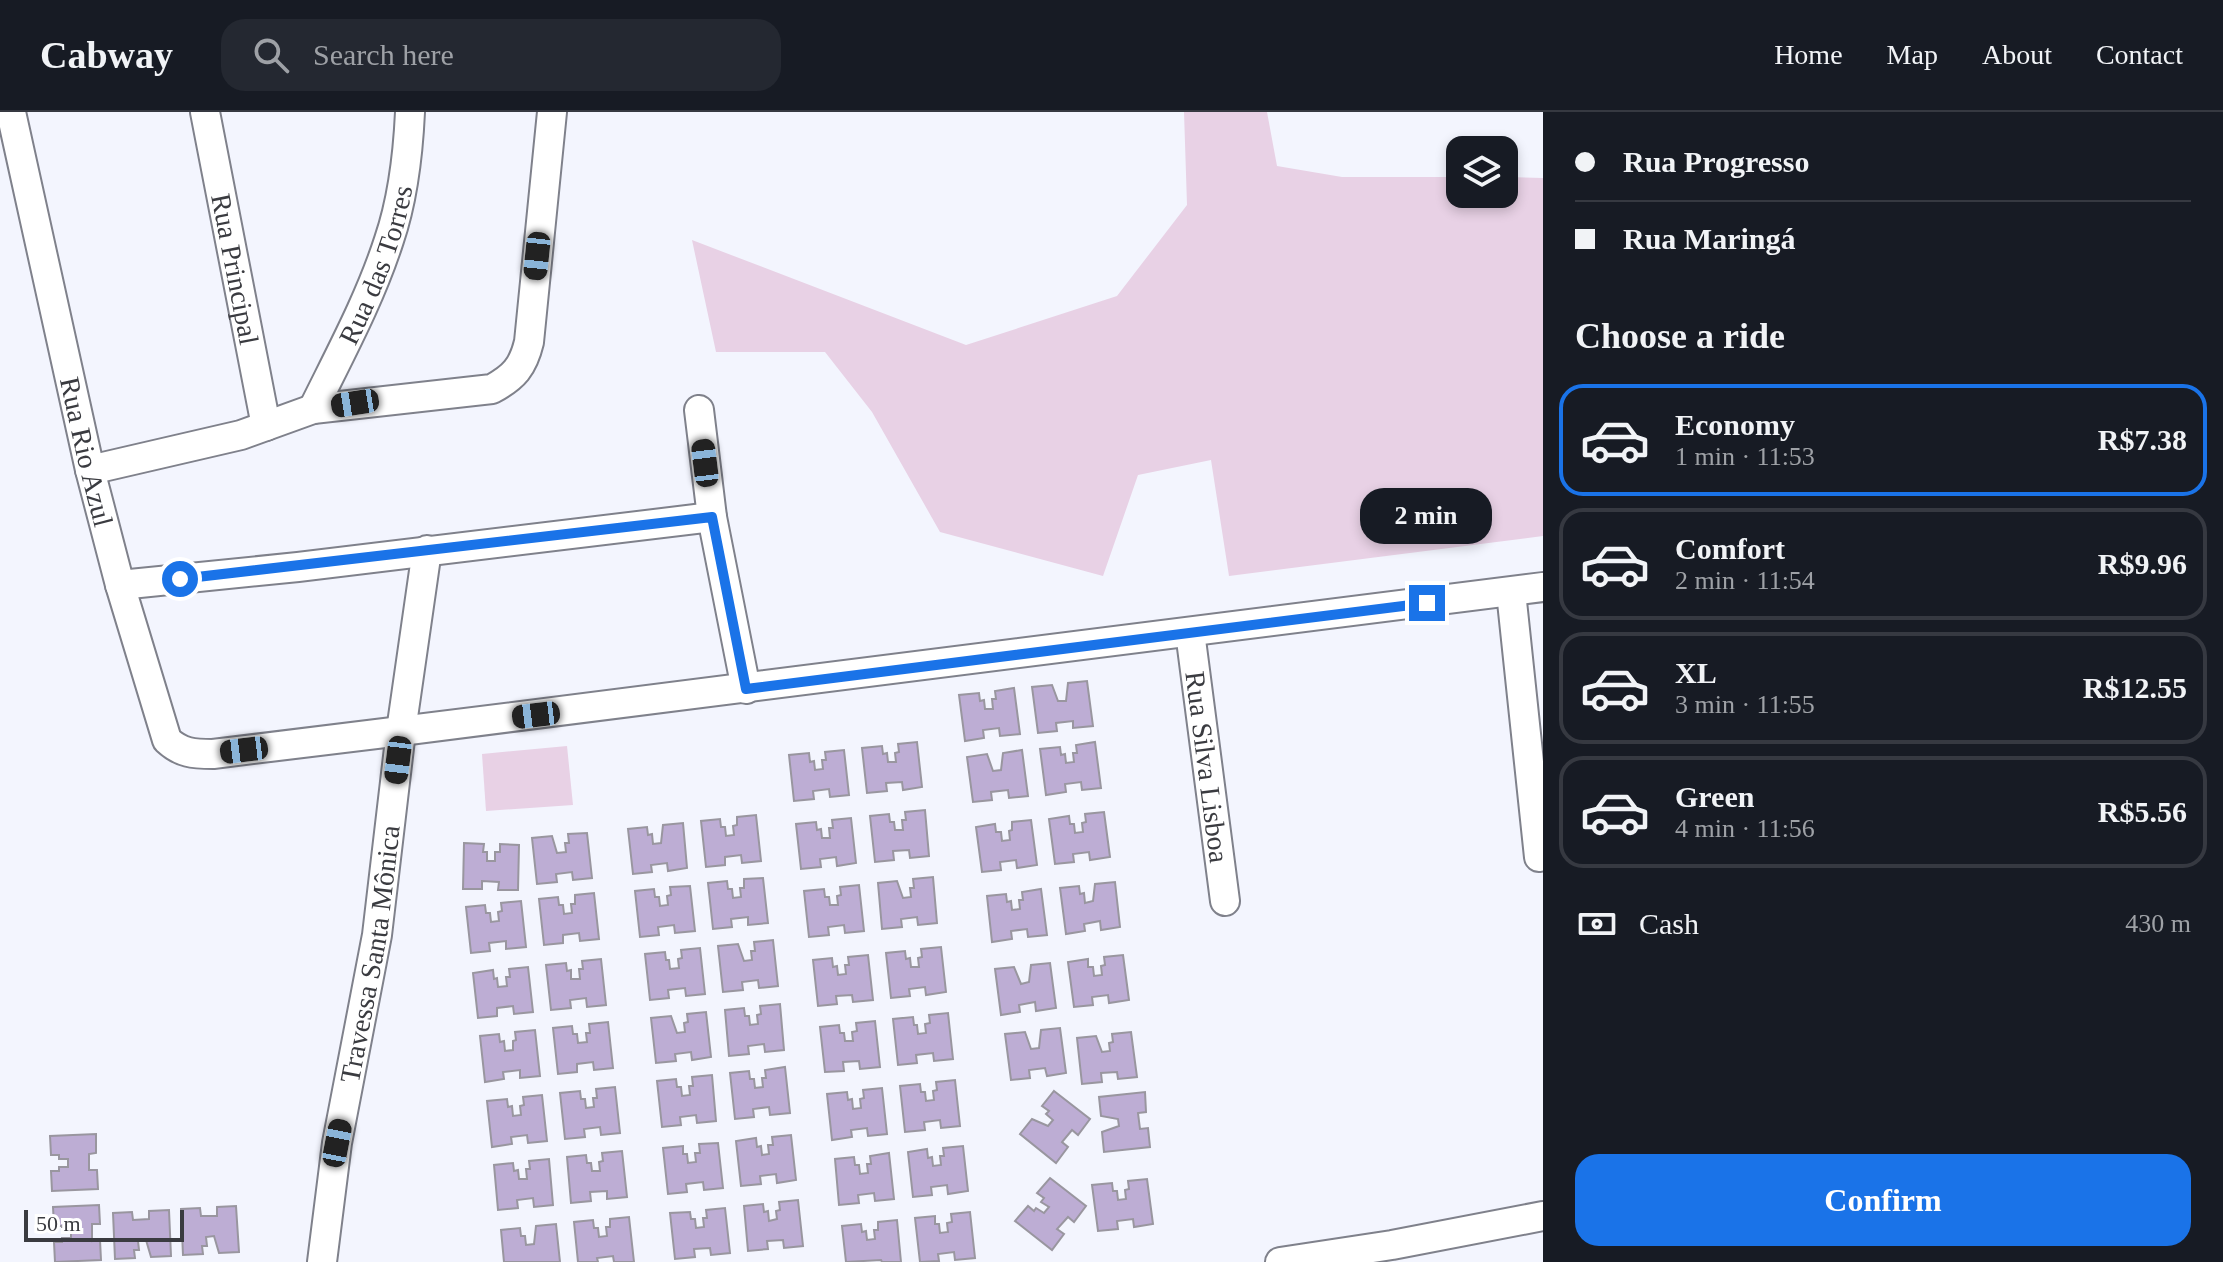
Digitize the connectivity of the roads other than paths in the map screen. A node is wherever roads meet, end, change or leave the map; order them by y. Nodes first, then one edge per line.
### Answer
1 (11, 112) edge
2 (205, 112) edge
3 (410, 112) edge
4 (552, 112) edge
5 (313, 409) junction
6 (699, 410) dead end
7 (266, 426) junction
8 (90, 470) junction
9 (712, 517) junction
10 (427, 550) junction
11 (120, 585) junction
12 (1543, 587) edge
13 (1511, 592) junction
14 (1190, 632) junction
15 (746, 689) junction
16 (401, 731) junction
17 (1539, 857) dead end
18 (1225, 901) dead end
19 (1543, 1216) edge
20 (322, 1262) edge
21 (1280, 1262) edge

1 - 8 street, Rua Rio Azul
2 - 7 street, Rua Principal
3 - 5 street, Rua das Torres
4 - 5 street
5 - 7 street
6 - 9 street
7 - 8 street
8 - 11 street, Rua Rio Azul
9 - 10 street
9 - 15 street
10 - 11 street
10 - 16 street, Travessa Santa Mônica
11 - 16 street, Rua Rio Azul
12 - 13 street, Rua Rio Azul
13 - 14 street, Rua Rio Azul
13 - 17 street
14 - 15 street, Rua Rio Azul
14 - 18 street, Rua Silva Lisboa
15 - 16 street, Rua Rio Azul
16 - 20 street, Travessa Santa Mônica
19 - 21 street

